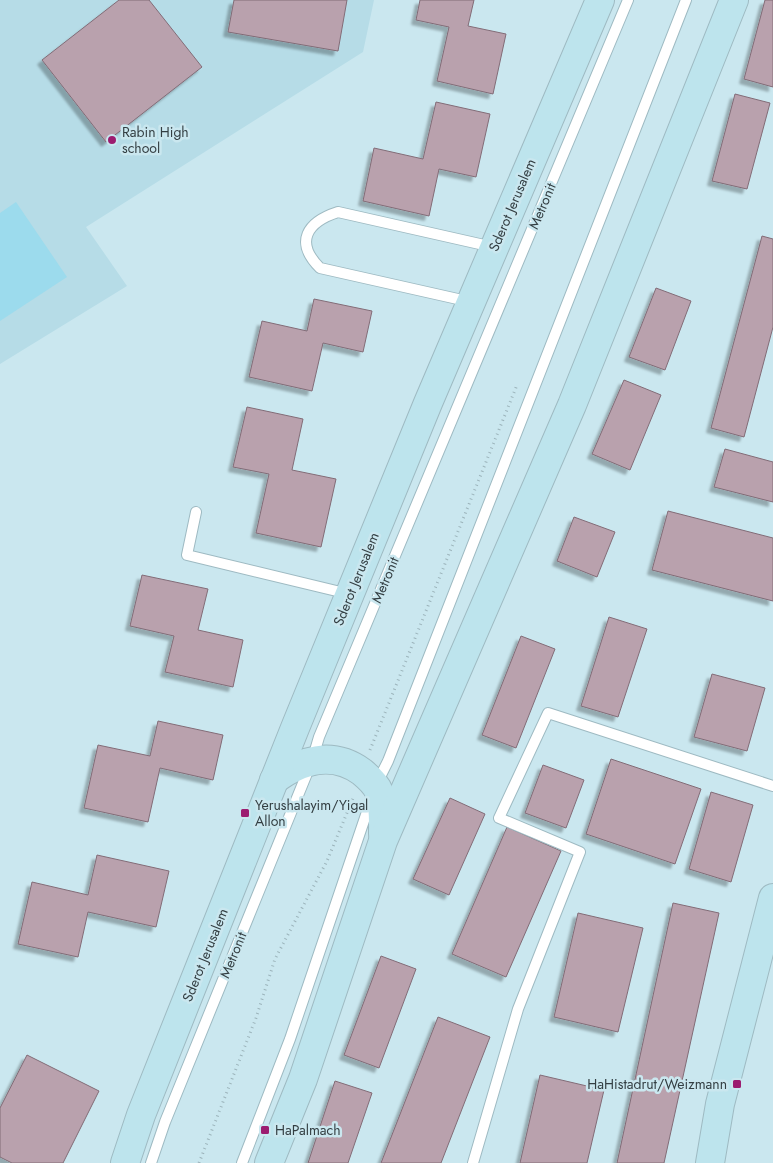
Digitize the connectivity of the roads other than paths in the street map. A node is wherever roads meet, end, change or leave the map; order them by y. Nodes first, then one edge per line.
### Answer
1 (600, 0) edge
2 (628, 0) edge
3 (686, 0) edge
4 (734, 0) edge
5 (494, 247) junction
6 (471, 302) junction
7 (196, 512) dead end
8 (350, 594) junction
9 (312, 761) junction
10 (274, 780) junction
11 (370, 780) junction
12 (773, 786) edge
13 (383, 841) junction
14 (773, 898) edge
15 (125, 1163) edge
16 (151, 1163) edge
17 (242, 1163) edge
18 (269, 1163) edge
19 (474, 1163) edge
20 (710, 1163) edge

1 - 5 main road, Sderot Jerusalem
2 - 9 lane, Metronit
3 - 11 lane
4 - 13 main road
5 - 6 main road, Sderot Jerusalem
5 - 6 lane
6 - 8 main road, Sderot Jerusalem
7 - 8 lane
8 - 10 main road, Sderot Jerusalem
9 - 10 main road
9 - 11 main road
9 - 16 lane, Metronit
10 - 15 main road, Sderot Jerusalem
11 - 13 main road
11 - 17 lane
12 - 19 lane
13 - 18 main road
14 - 20 main road

